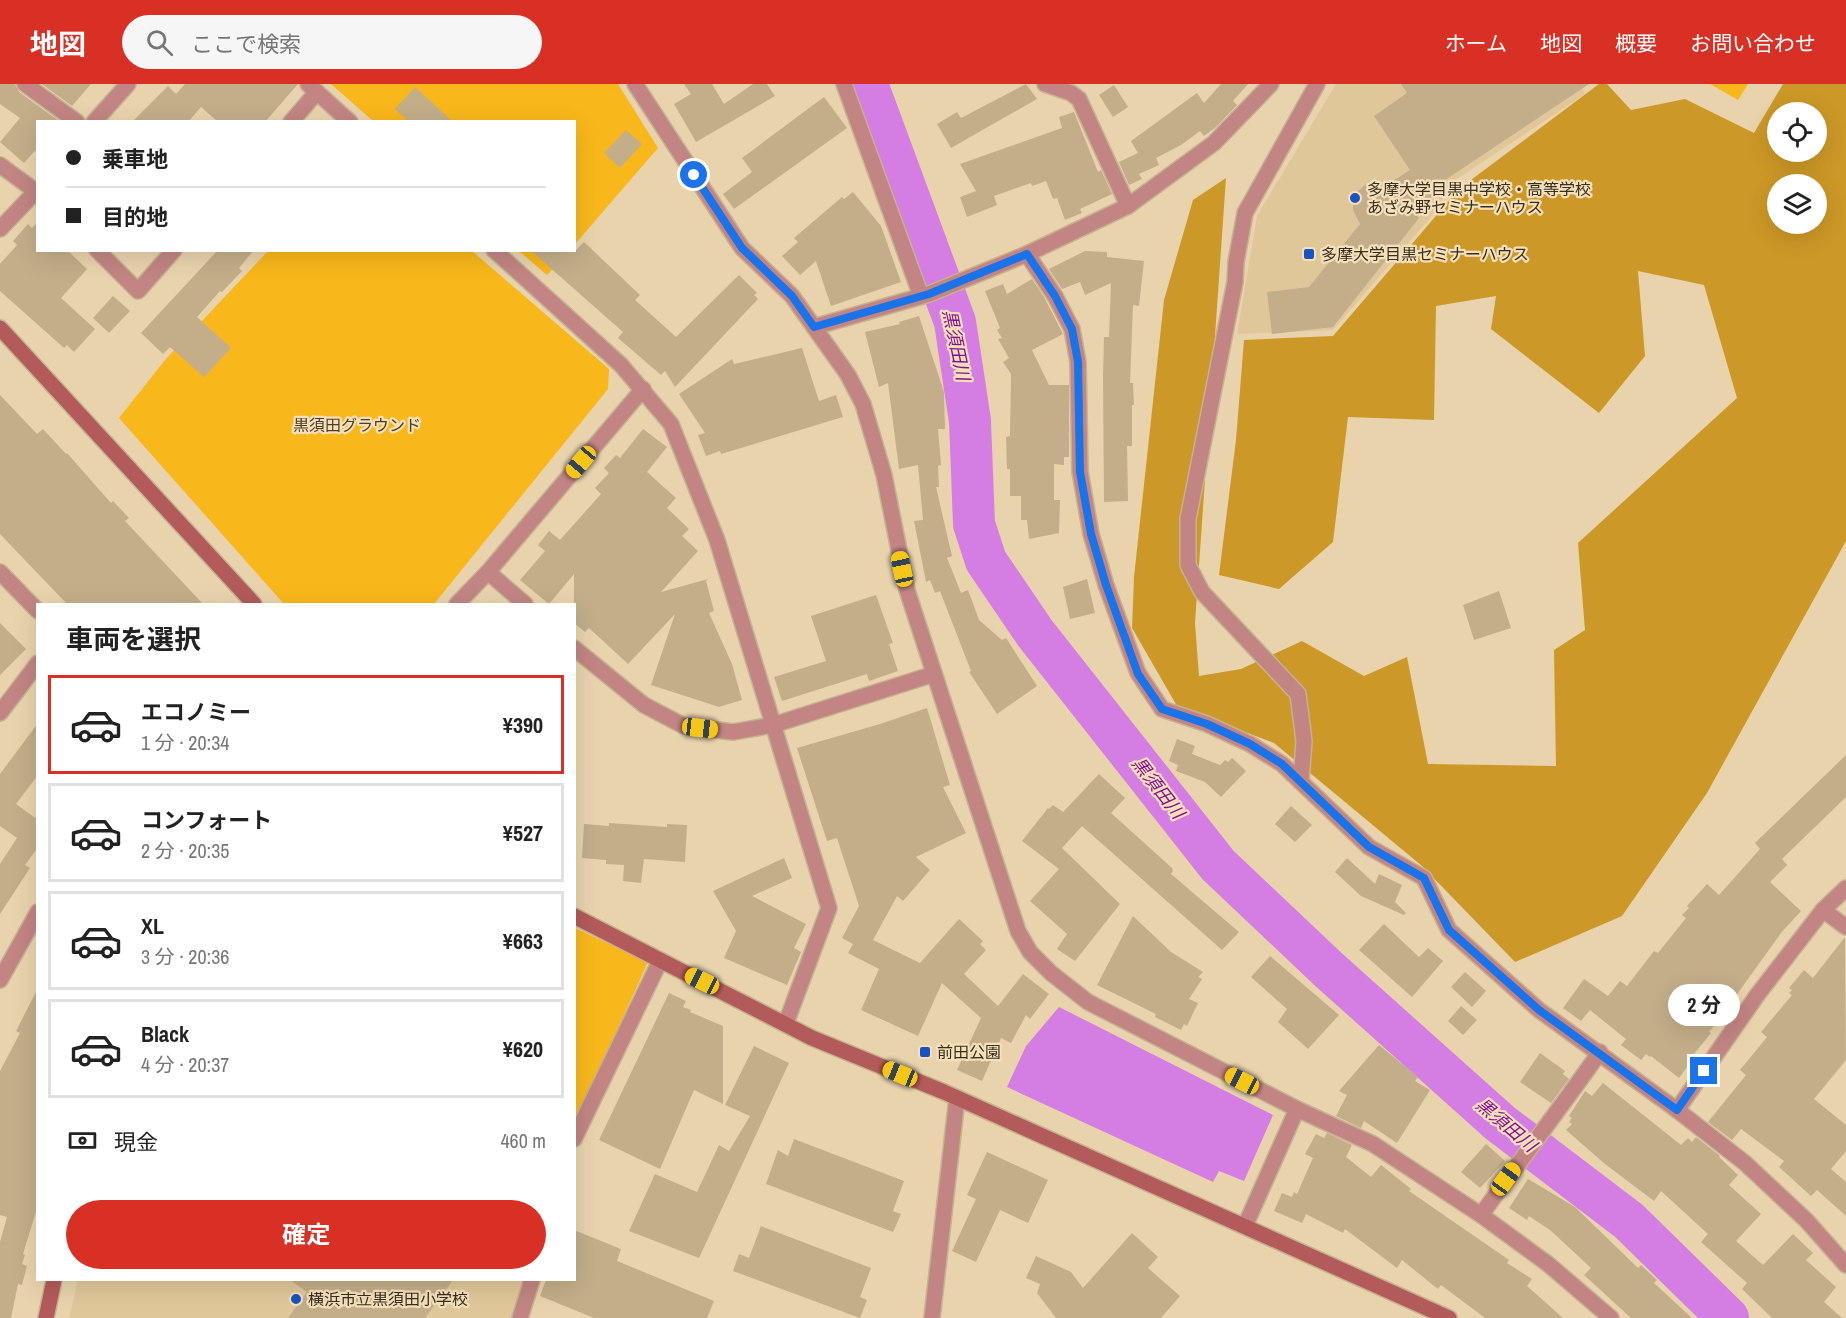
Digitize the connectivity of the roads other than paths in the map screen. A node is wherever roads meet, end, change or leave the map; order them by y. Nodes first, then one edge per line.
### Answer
1 (25, 84) edge
2 (128, 84) edge
3 (635, 84) edge
4 (844, 84) edge
5 (1045, 84) edge
6 (1271, 84) edge
7 (1317, 84) edge
8 (313, 88) edge
9 (74, 120) edge
10 (96, 120) edge
11 (292, 120) edge
12 (348, 120) edge
13 (0, 165) edge
14 (36, 190) edge
15 (36, 192) edge
16 (1128, 206) junction
17 (0, 229) edge
18 (99, 252) edge
19 (172, 252) edge
20 (496, 252) edge
21 (1027, 254) junction
22 (925, 295) junction
23 (814, 327) junction
24 (0, 328) edge
25 (643, 389) junction
26 (488, 572) junction
27 (0, 573) edge
28 (253, 603) edge
29 (459, 603) edge
30 (524, 603) edge
31 (36, 609) edge
32 (576, 650) edge
33 (36, 666) edge
34 (934, 674) junction
35 (0, 713) edge
36 (773, 725) junction
37 (1301, 782) junction
38 (1846, 888) edge
39 (1823, 910) junction
40 (36, 916) edge
41 (576, 917) edge
42 (1846, 927) edge
43 (660, 961) junction
44 (0, 980) edge
45 (786, 1023) junction
46 (1600, 1052) junction
47 (957, 1098) junction
48 (1297, 1109) junction
49 (1677, 1110) junction
50 (576, 1134) edge
51 (1481, 1215) junction
52 (1245, 1226) junction
53 (1846, 1265) edge
54 (54, 1281) edge
55 (532, 1281) edge
56 (46, 1318) edge
57 (520, 1318) edge
58 (932, 1318) edge
59 (1449, 1318) edge
60 (1611, 1318) edge

1 - 9 street
2 - 10 street
3 - 23 street
4 - 22 street
5 - 16 street
6 - 16 street
7 - 37 street
8 - 11 street
8 - 12 street
13 - 14 street
15 - 17 street
16 - 21 street
18 - 19 street
20 - 25 street
21 - 22 street
21 - 37 street
22 - 23 street
23 - 34 street
24 - 28 street
25 - 26 street
25 - 36 street
26 - 29 street
26 - 30 street
27 - 31 street
32 - 36 street
33 - 35 street
34 - 36 street
34 - 48 street
36 - 45 street
37 - 46 street
38 - 39 street
39 - 42 street
39 - 49 street
40 - 44 street
41 - 43 street
43 - 45 street
43 - 50 street
45 - 47 street
46 - 49 street
46 - 51 street
47 - 52 street
47 - 58 street
48 - 51 street
48 - 52 street
49 - 53 street
51 - 60 street
52 - 59 street
54 - 56 street
55 - 57 street

